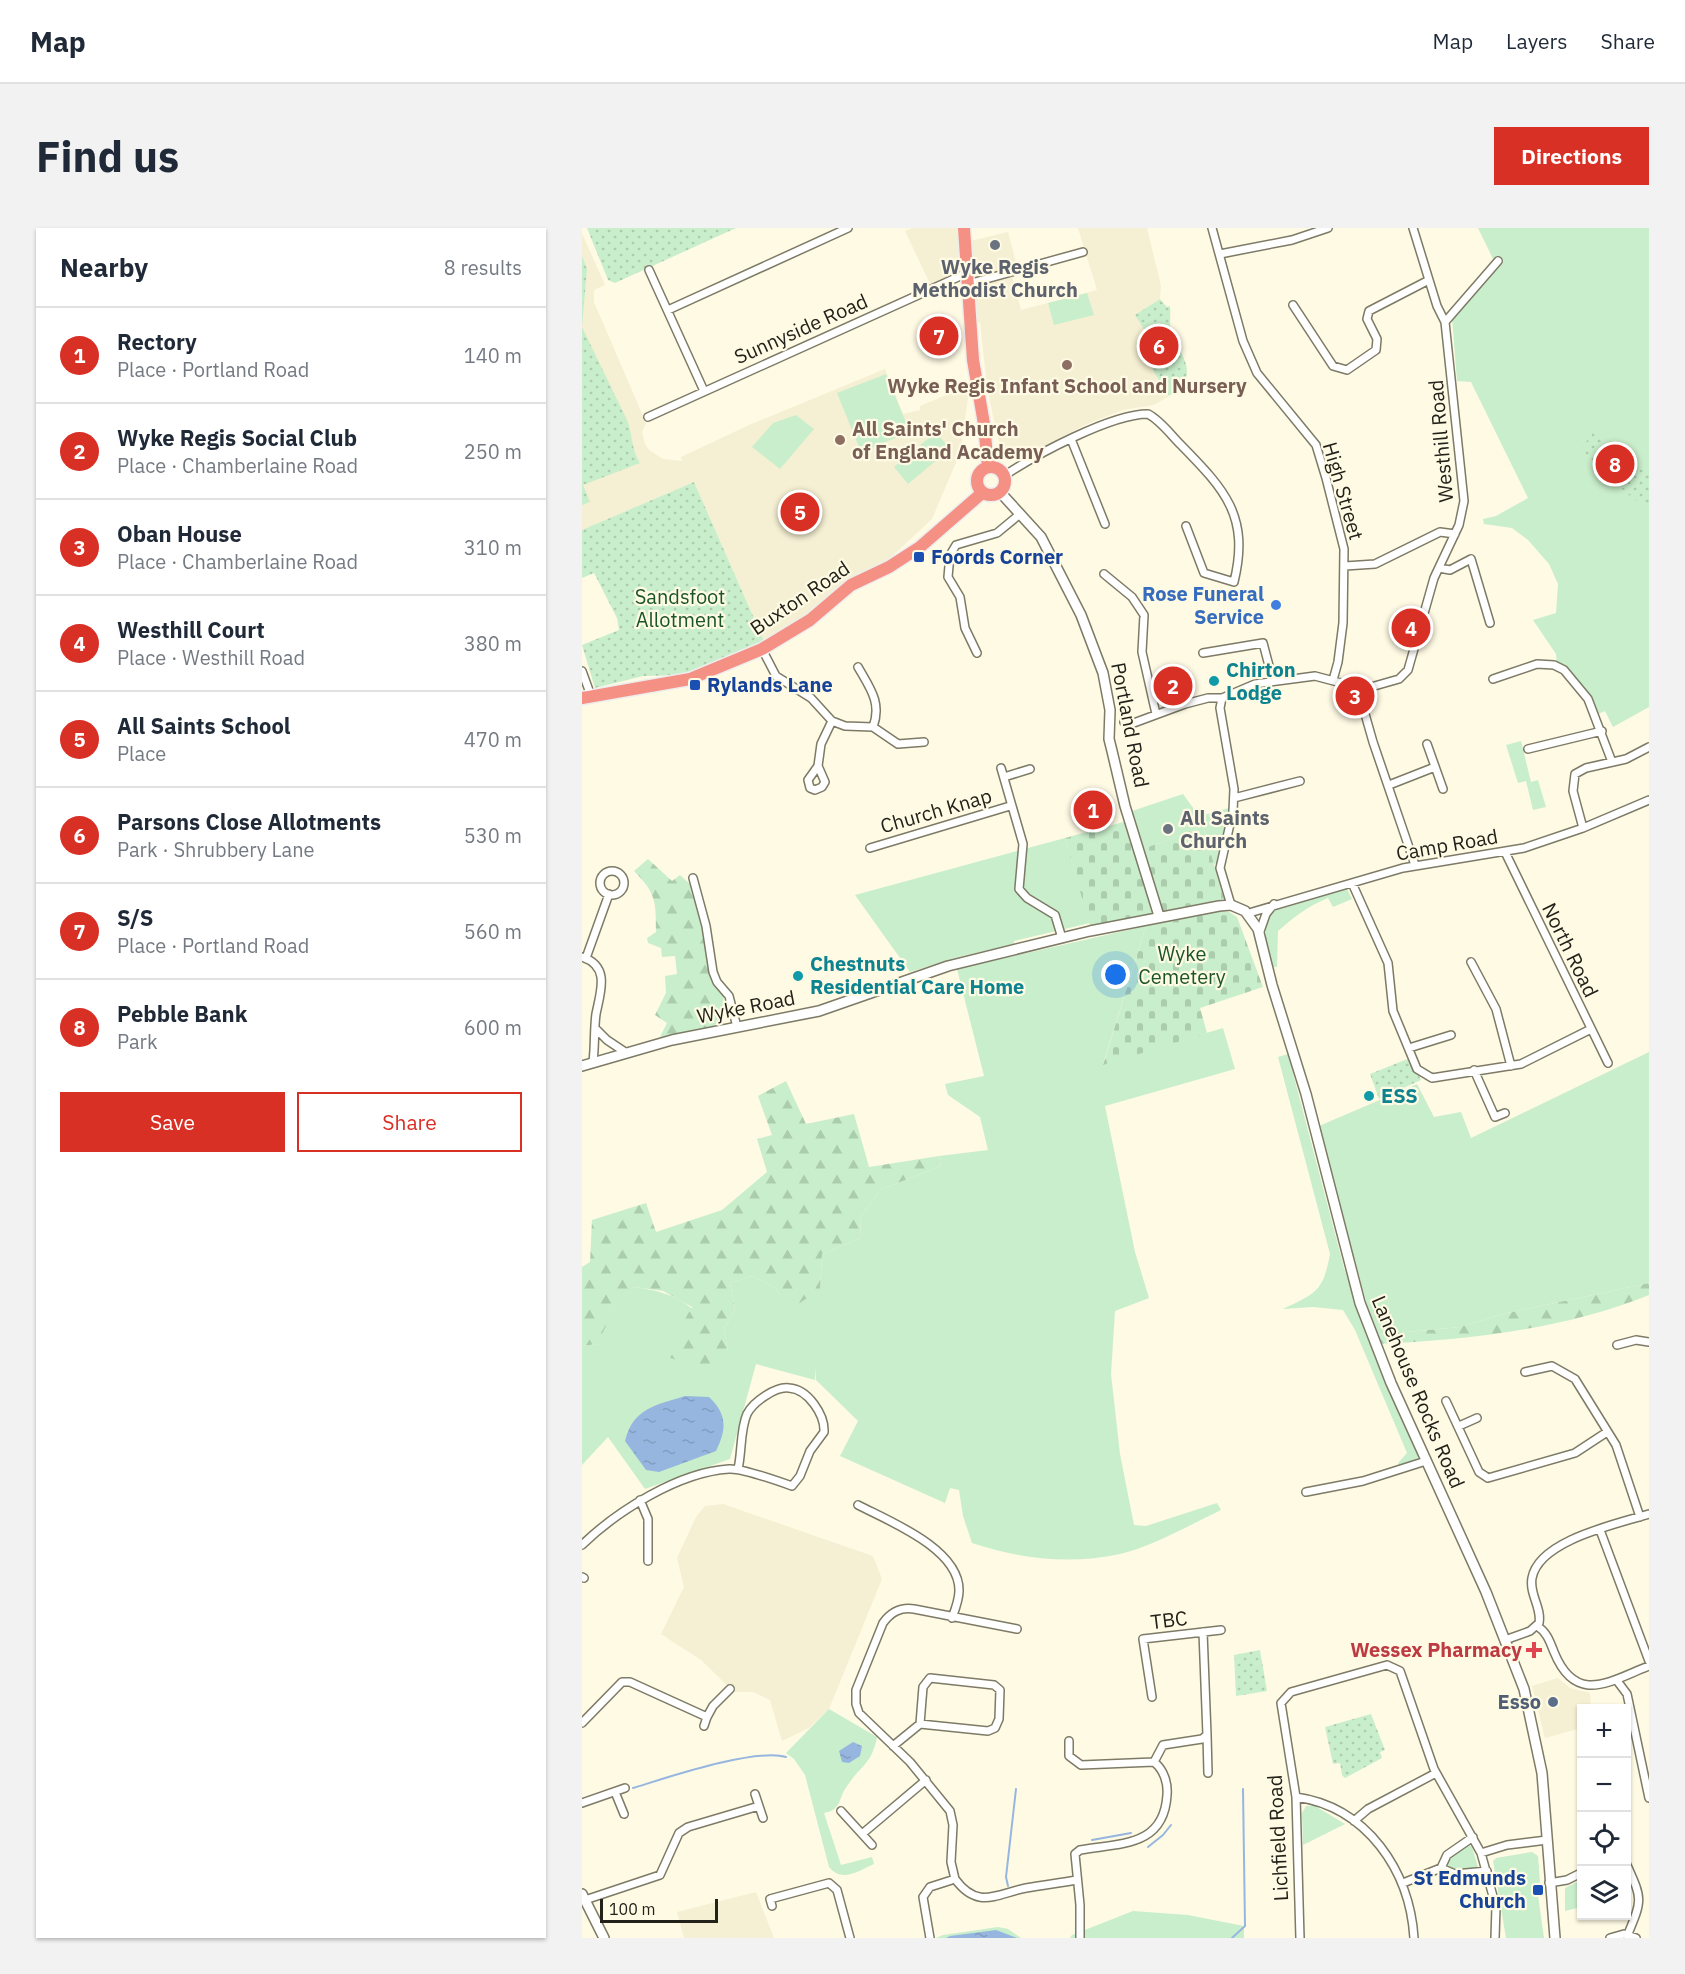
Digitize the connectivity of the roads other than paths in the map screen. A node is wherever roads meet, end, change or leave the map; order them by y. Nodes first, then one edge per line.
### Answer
1 (848, 228) edge
2 (964, 228) edge
3 (1212, 228) edge
4 (1328, 228) edge
5 (1413, 228) edge
6 (1083, 252) dead end
7 (1220, 254) junction
8 (1498, 261) dead end
9 (649, 270) dead end
10 (968, 278) junction
11 (1429, 280) junction
12 (1293, 305) dead end
13 (668, 310) junction
14 (1445, 322) junction
15 (704, 391) junction
16 (648, 417) dead end
17 (1071, 439) junction
18 (988, 467) junction
19 (1004, 476) junction
20 (1000, 492) junction
21 (982, 493) junction
22 (1020, 514) junction
23 (1105, 524) dead end
24 (1186, 526) dead end
25 (1455, 534) junction
26 (1345, 566) junction
27 (1439, 568) junction
28 (1104, 574) dead end
29 (1490, 623) dead end
30 (762, 649) junction
31 (977, 652) dead end
32 (1203, 652) dead end
33 (858, 667) dead end
34 (582, 671) edge
35 (1493, 679) dead end
36 (1333, 680) junction
37 (1273, 681) junction
38 (1364, 689) junction
39 (587, 697) edge
40 (1222, 698) junction
41 (1156, 714) junction
42 (832, 721) junction
43 (1124, 722) dead end
44 (873, 727) junction
45 (1602, 731) junction
46 (924, 742) dead end
47 (1427, 744) dead end
48 (1649, 747) edge
49 (1528, 749) dead end
50 (1612, 762) junction
51 (818, 766) dead end
52 (1435, 767) junction
53 (1001, 768) dead end
54 (1030, 769) dead end
55 (1004, 777) junction
56 (1300, 781) dead end
57 (1389, 785) junction
58 (1443, 789) dead end
59 (1234, 798) junction
60 (1649, 800) edge
61 (1010, 806) junction
62 (1583, 828) junction
63 (870, 848) dead end
64 (1505, 852) junction
65 (1415, 865) junction
66 (693, 878) dead end
67 (1352, 883) junction
68 (609, 894) dead end
69 (1276, 903) junction
70 (1231, 905) junction
71 (1249, 913) junction
72 (1159, 916) junction
73 (1259, 934) junction
74 (1062, 938) junction
75 (584, 958) edge
76 (1471, 962) dead end
77 (737, 1027) junction
78 (1591, 1029) junction
79 (597, 1030) junction
80 (1451, 1035) dead end
81 (1409, 1048) junction
82 (625, 1052) junction
83 (593, 1062) junction
84 (1608, 1063) dead end
85 (582, 1066) edge
86 (1511, 1066) junction
87 (1474, 1070) junction
88 (1505, 1113) dead end
89 (1649, 1342) edge
90 (1617, 1345) dead end
91 (1525, 1372) dead end
92 (1446, 1401) dead end
93 (1477, 1418) dead end
94 (1459, 1426) junction
95 (1607, 1432) junction
96 (1426, 1461) junction
97 (738, 1469) junction
98 (1306, 1492) dead end
99 (640, 1500) junction
100 (858, 1505) dead end
101 (1649, 1514) edge
102 (1640, 1517) junction
103 (1600, 1530) junction
104 (582, 1545) edge
105 (648, 1561) dead end
106 (952, 1618) junction
107 (1537, 1626) junction
108 (1017, 1629) dead end
109 (1221, 1630) dead end
110 (1203, 1632) junction
111 (1505, 1640) junction
112 (1649, 1661) edge
113 (1649, 1666) edge
114 (1618, 1682) junction
115 (730, 1689) dead end
116 (1152, 1697) dead end
117 (707, 1717) junction
118 (582, 1723) edge
119 (920, 1724) junction
120 (704, 1726) dead end
121 (1207, 1735) junction
122 (1069, 1741) dead end
123 (893, 1746) junction
124 (1649, 1752) edge
125 (1639, 1755) junction
126 (1154, 1762) junction
127 (1208, 1773) dead end
128 (1436, 1773) junction
129 (926, 1780) junction
130 (625, 1788) dead end
131 (615, 1791) junction
132 (755, 1794) dead end
133 (1296, 1797) junction
134 (1649, 1798) edge
135 (582, 1803) edge
136 (759, 1806) junction
137 (841, 1811) dead end
138 (624, 1814) dead end
139 (763, 1818) dead end
140 (1354, 1821) junction
141 (862, 1834) junction
142 (1473, 1837) junction
143 (1546, 1840) junction
144 (872, 1845) dead end
145 (1481, 1853) junction
146 (1627, 1866) edge
147 (1441, 1868) junction
148 (1487, 1871) junction
149 (1577, 1875) edge
150 (955, 1879) junction
151 (1077, 1880) junction
152 (1403, 1883) junction
153 (1549, 1883) junction
154 (584, 1897) edge
155 (770, 1899) dead end
156 (1632, 1936) edge
157 (604, 1938) edge
158 (850, 1938) edge
159 (930, 1938) edge
160 (1080, 1938) edge
161 (1300, 1938) edge
162 (1414, 1938) edge
163 (1495, 1938) edge
164 (1555, 1938) edge
165 (1610, 1938) edge

1 - 13 street
2 - 10 highway
3 - 7 street, High Street
4 - 7 street
5 - 11 street, Westhill Road
6 - 10 street, Sunnyside Road
7 - 26 street, High Street
8 - 14 street
9 - 13 street
10 - 15 street, Sunnyside Road
10 - 18 highway
11 - 12 street
11 - 14 street, Westhill Road
13 - 15 street
14 - 25 street, Westhill Road
15 - 16 street, Sunnyside Road
17 - 19 street
17 - 23 street
17 - 24 street
18 - 19 highway
18 - 21 highway
19 - 20 highway
20 - 21 highway
20 - 22 main road, Portland Road
21 - 30 highway, Buxton Road
22 - 31 street
22 - 72 main road, Portland Road
25 - 26 street
25 - 27 street, Westhill Road
26 - 36 street, High Street
27 - 29 street
27 - 38 street, Westhill Road
28 - 41 street
30 - 39 highway, Buxton Road
30 - 42 street
32 - 37 street
33 - 44 street
34 - 39 street
35 - 45 street
36 - 37 street
36 - 38 street
37 - 40 street
38 - 57 street
40 - 41 street
40 - 59 street
41 - 43 street
42 - 44 street
42 - 51 street
44 - 46 street
45 - 49 street
45 - 50 street
47 - 52 street
48 - 50 street
50 - 62 street
52 - 57 street
52 - 58 street
53 - 55 street, Church Knap
54 - 55 street, Church Knap
55 - 61 street, Church Knap
56 - 59 street
57 - 65 street
59 - 70 street
60 - 62 street, Camp Road
61 - 63 street, Church Knap
61 - 74 street, Church Knap
62 - 64 street, Camp Road
64 - 65 street, Camp Road
64 - 78 street, North Road
65 - 67 street, Camp Road
66 - 77 street
67 - 69 street, Camp Road
67 - 81 street
68 - 75 street
69 - 71 street, Camp Road
69 - 73 street
70 - 71 main road
70 - 72 main road
71 - 73 main road, Lanehouse Rocks Road
72 - 74 main road, Wyke Road
73 - 96 main road, Lanehouse Rocks Road
74 - 77 main road, Wyke Road
75 - 79 street
76 - 86 street
77 - 82 main road, Wyke Road
78 - 84 street, North Road
78 - 86 street
79 - 82 street
79 - 83 street
80 - 81 street
81 - 87 street
82 - 83 main road, Wyke Road
83 - 85 main road, Wyke Road
86 - 87 street
87 - 88 street
89 - 90 street
91 - 95 street
92 - 94 street
93 - 94 street
94 - 95 street
95 - 102 street
96 - 98 street
96 - 111 main road, Lanehouse Rocks Road
97 - 97 street
97 - 99 street
99 - 104 street
99 - 105 street
100 - 106 street
101 - 102 street
102 - 103 street
103 - 107 street
103 - 112 street
106 - 108 street
106 - 123 street
107 - 111 street
107 - 114 street
109 - 110 street, TBC
110 - 116 street, TBC
110 - 121 street
111 - 143 main road, Lanehouse Rocks Road
113 - 114 street
114 - 125 street
115 - 117 street
117 - 118 street
117 - 120 street
119 - 119 street
119 - 123 street
121 - 126 street
121 - 127 street
122 - 126 street
123 - 129 street
124 - 125 street
125 - 134 street
126 - 151 street
128 - 133 street, Lichfield Road
128 - 140 street
128 - 142 street
129 - 141 street
129 - 150 street
130 - 131 street
131 - 135 street
131 - 138 street
132 - 136 street
133 - 140 street
133 - 161 street, Lichfield Road
136 - 139 street
136 - 154 street
137 - 141 street
140 - 152 street
141 - 144 street
142 - 145 street
142 - 147 street
143 - 145 street
143 - 153 main road, Lanehouse Rocks Road
145 - 148 street
146 - 156 street
147 - 148 street
147 - 152 street
148 - 163 street
149 - 153 street
150 - 151 street
150 - 159 street
151 - 160 street
152 - 162 street
153 - 164 main road, Lanehouse Rocks Road
154 - 157 main road
155 - 158 street
156 - 165 street

